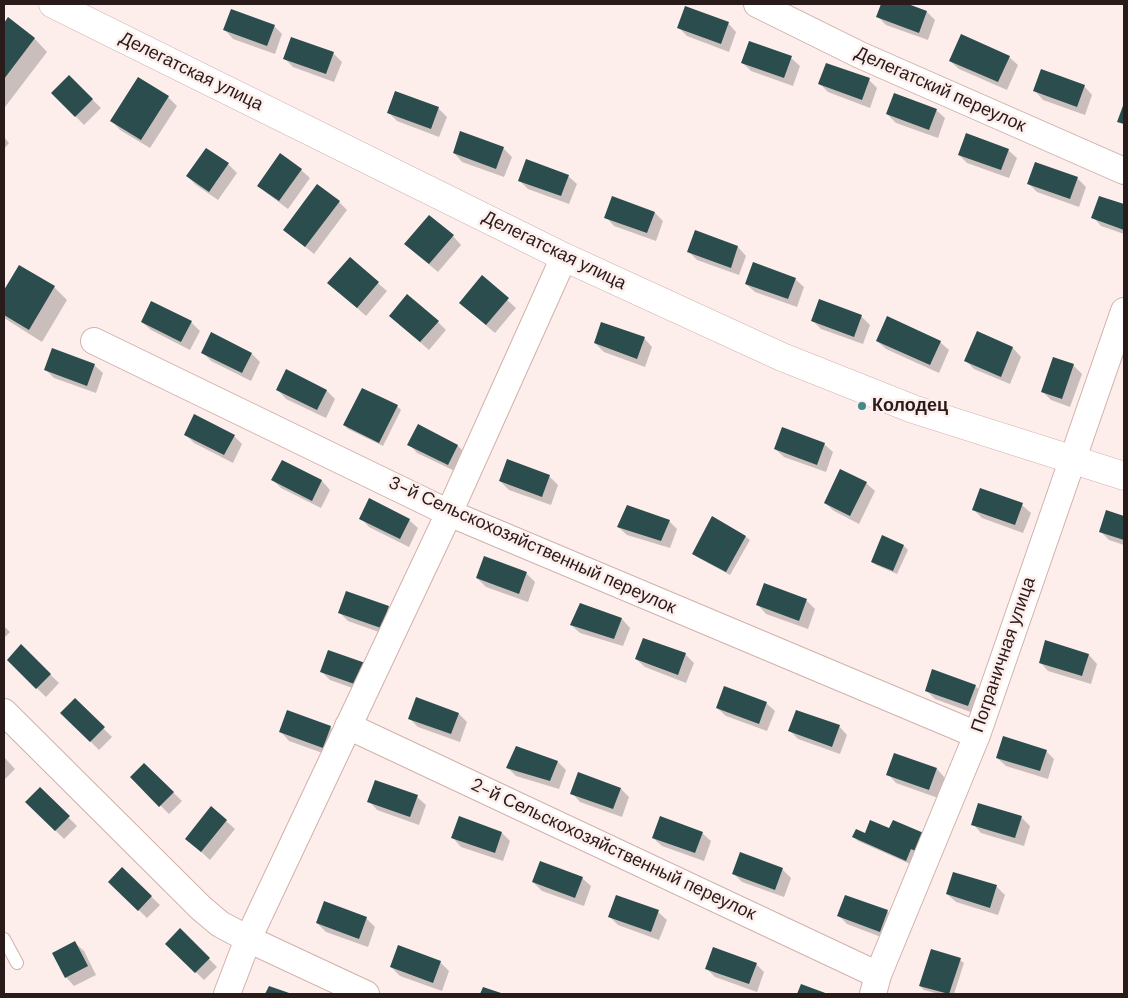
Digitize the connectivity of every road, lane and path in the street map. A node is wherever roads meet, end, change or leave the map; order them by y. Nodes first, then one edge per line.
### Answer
1 (52, 4) edge
2 (757, 4) edge
3 (1124, 171) edge
4 (564, 257) junction
5 (1124, 311) edge
6 (94, 341) dead end
7 (1072, 460) junction
8 (1124, 476) edge
9 (450, 513) junction
10 (4, 712) edge
11 (348, 726) junction
12 (976, 735) junction
13 (4, 939) edge
14 (248, 939) junction
15 (17, 963) dead end
16 (875, 984) edge
17 (226, 994) edge
18 (366, 994) edge

1 - 4 street, Делегатская улица
2 - 3 street, Делегатский переулок
4 - 7 street, Делегатская улица
4 - 9 street
5 - 7 street, Пограничная улица
6 - 9 street, 3-й Сельскохозяйственный переулок
7 - 8 street, Делегатская улица
7 - 12 street, Пограничная улица
9 - 11 street
9 - 12 street, 3-й Сельскохозяйственный переулок
10 - 14 street
11 - 14 street
11 - 16 street, 2-й Сельскохозяйственный переулок
12 - 16 street, Пограничная улица
13 - 15 lane
14 - 17 street
14 - 18 street

